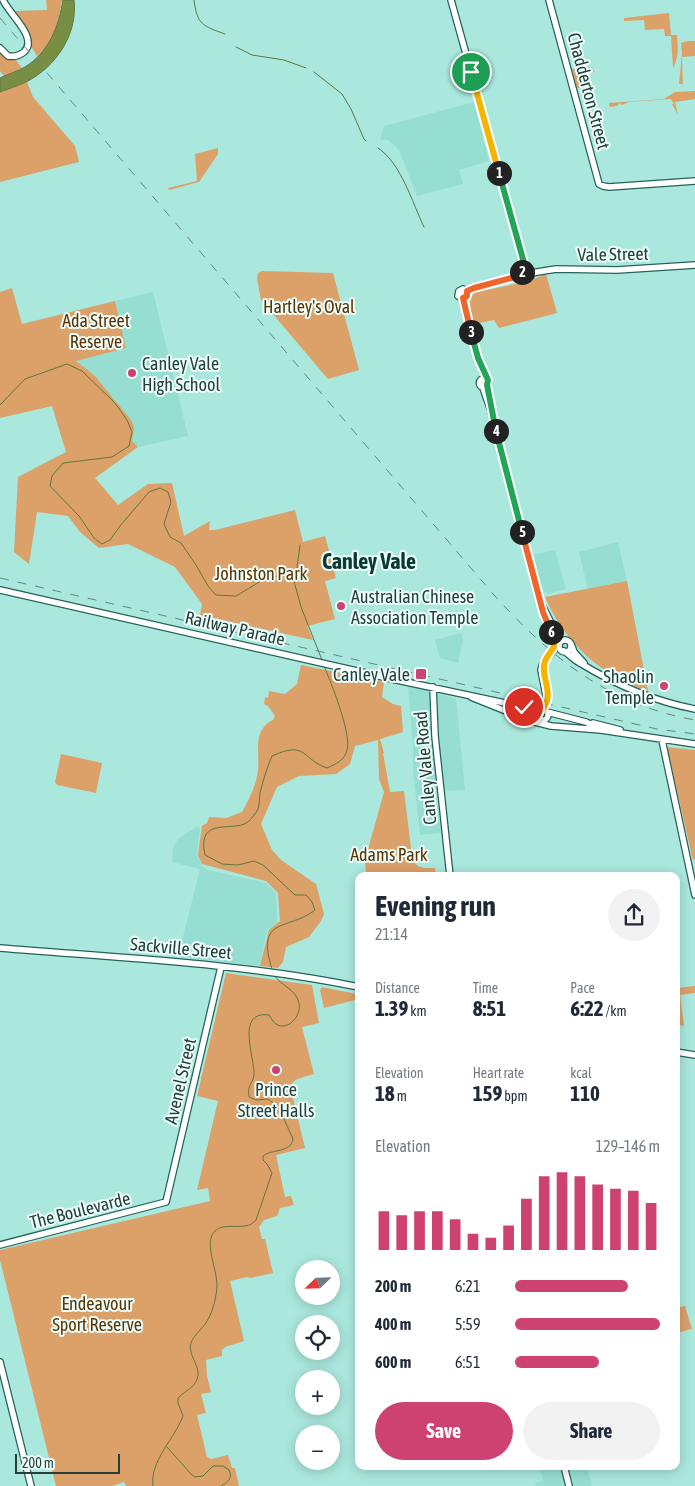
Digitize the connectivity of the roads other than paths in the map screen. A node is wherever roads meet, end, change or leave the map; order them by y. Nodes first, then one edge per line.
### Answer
1 (4, 0) edge
2 (451, 0) edge
3 (549, 0) edge
4 (0, 48) edge
5 (695, 181) edge
6 (695, 265) edge
7 (526, 273) junction
8 (0, 590) edge
9 (540, 598) junction
10 (556, 631) junction
11 (569, 642) junction
12 (559, 644) junction
13 (555, 653) junction
14 (594, 670) junction
15 (546, 676) junction
16 (544, 686) junction
17 (433, 687) junction
18 (466, 695) junction
19 (480, 702) junction
20 (546, 702) junction
21 (494, 703) junction
22 (510, 704) junction
23 (529, 709) junction
24 (695, 709) edge
25 (544, 711) junction
26 (508, 712) junction
27 (562, 716) junction
28 (542, 719) junction
29 (586, 722) junction
30 (601, 730) junction
31 (638, 736) junction
32 (662, 740) junction
33 (695, 744) edge
34 (450, 872) edge
35 (695, 895) edge
36 (0, 948) edge
37 (221, 966) junction
38 (355, 986) edge
39 (680, 1053) edge
40 (695, 1055) edge
41 (166, 1202) joint
42 (0, 1245) edge
43 (0, 1362) edge
44 (565, 1470) edge
45 (31, 1486) edge
46 (569, 1486) edge

1 - 4 main road
2 - 7 main road
3 - 5 main road, Chadderton Street
6 - 7 main road, Vale Street
7 - 9 main road, Vale Street
8 - 17 main road, Railway Parade
9 - 10 main road
9 - 13 main road
10 - 11 main road
10 - 12 main road
11 - 12 main road
11 - 13 main road
11 - 14 main road
12 - 13 main road
13 - 14 main road
13 - 15 main road
13 - 16 main road
14 - 24 main road
15 - 16 main road
15 - 20 main road
16 - 20 main road
17 - 18 main road, Railway Parade
17 - 34 main road, Canley Vale Road
18 - 19 main road, Railway Parade
18 - 21 main road
18 - 22 main road, Railway Parade
19 - 21 main road
19 - 26 main road, Railway Parade
20 - 25 main road
21 - 22 main road
21 - 26 main road
22 - 23 main road
23 - 25 main road
23 - 28 main road
25 - 27 main road
25 - 28 main road
26 - 30 main road, Railway Parade
27 - 28 main road
27 - 29 main road
29 - 30 main road
29 - 31 main road, Railway Parade
30 - 31 main road, Railway Parade
31 - 32 main road, Railway Parade
32 - 33 main road, Railway Parade
32 - 35 main road
36 - 37 main road, Sackville Street
37 - 38 main road, Sackville Street
37 - 41 main road, Avenel Street
39 - 40 main road
41 - 42 main road, The Boulevarde
43 - 45 main road
44 - 46 main road

